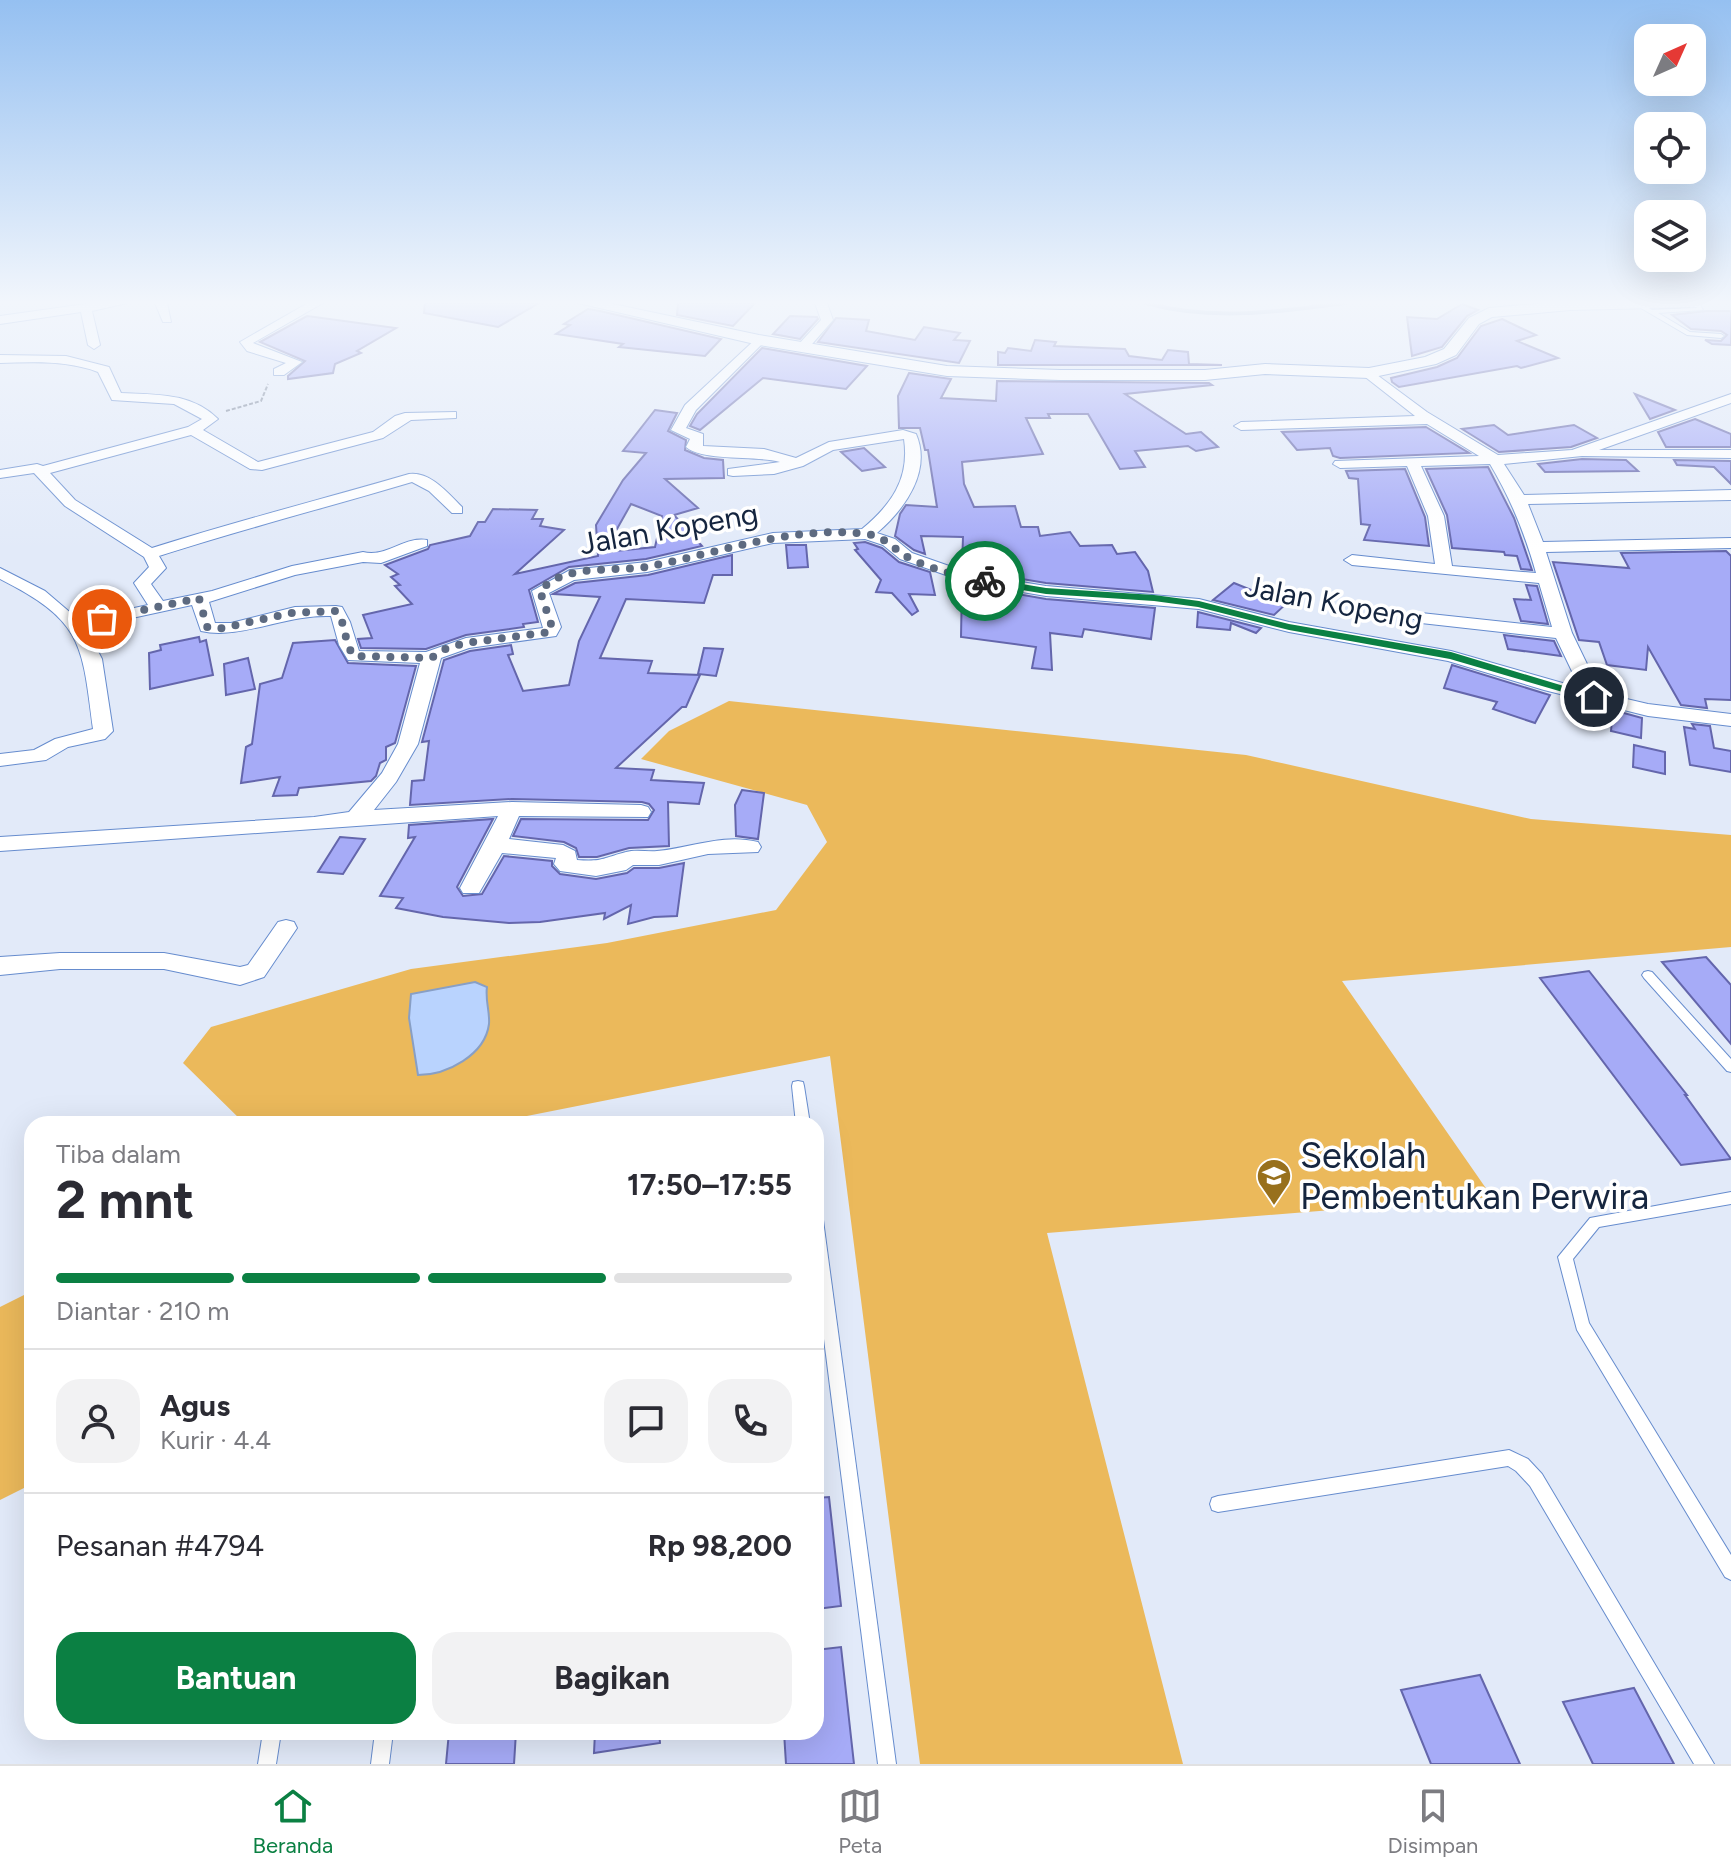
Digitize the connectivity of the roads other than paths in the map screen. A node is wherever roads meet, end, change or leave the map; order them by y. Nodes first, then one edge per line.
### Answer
1 (109, 385) edge
2 (713, 385) edge
3 (1383, 385) edge
4 (1731, 398) edge
5 (451, 415) dead end
6 (1432, 420) junction
7 (1241, 426) dead end
8 (193, 430) junction
9 (1574, 454) junction
10 (1731, 454) edge
11 (1495, 460) junction
12 (1412, 462) junction
13 (792, 463) junction
14 (1340, 464) dead end
15 (41, 471) junction
16 (733, 472) dead end
17 (0, 474) edge
18 (1731, 495) edge
19 (1518, 500) junction
20 (457, 510) dead end
21 (866, 534) junction
22 (421, 543) dead end
23 (1731, 543) edge
24 (1536, 547) junction
25 (150, 554) junction
26 (1352, 560) dead end
27 (1444, 570) junction
28 (0, 573) edge
29 (1545, 579) junction
30 (199, 598) junction
31 (158, 607) junction
32 (1421, 618) dead end
33 (74, 626) junction
34 (1563, 633) junction
35 (431, 658) junction
36 (1594, 697) junction
37 (1731, 720) edge
38 (0, 760) edge
39 (512, 809) junction
40 (641, 812) dead end
41 (355, 818) junction
42 (0, 844) edge
43 (496, 845) junction
44 (750, 847) dead end
45 (471, 888) dead end
46 (286, 928) dead end
47 (0, 966) edge
48 (1648, 975) dead end
49 (1731, 1067) edge
50 (798, 1086) dead end
51 (802, 1116) edge
52 (1731, 1198) edge
53 (824, 1281) edge
54 (1218, 1504) dead end
55 (1731, 1571) edge
56 (271, 1740) edge
57 (383, 1740) edge
58 (267, 1764) edge
59 (380, 1764) edge
60 (887, 1764) edge
61 (1705, 1764) edge

1 - 8 street
2 - 13 street
3 - 6 street
4 - 9 street
5 - 8 street
6 - 7 street
6 - 11 street
8 - 15 street
9 - 10 street
9 - 11 street
11 - 12 street
11 - 19 street
12 - 14 street
12 - 27 street
13 - 16 street
13 - 21 street
15 - 17 street
15 - 25 street
18 - 19 street
19 - 24 street
20 - 25 street
21 - 35 street, Jalan Kopeng
21 - 36 street, Jalan Kopeng
22 - 30 street
23 - 24 street
24 - 29 street
25 - 31 street
26 - 27 street
27 - 29 street
28 - 33 street
29 - 34 street
30 - 31 street
30 - 35 street
31 - 33 street
32 - 34 street
33 - 38 street
34 - 36 street
35 - 41 street
36 - 37 street, Jalan Kopeng
39 - 40 street
39 - 41 street
39 - 43 street
41 - 42 street
43 - 44 street
43 - 45 street
46 - 47 street
48 - 49 lane
50 - 51 lane
52 - 55 lane
53 - 60 lane
54 - 61 lane
56 - 58 lane
57 - 59 lane

